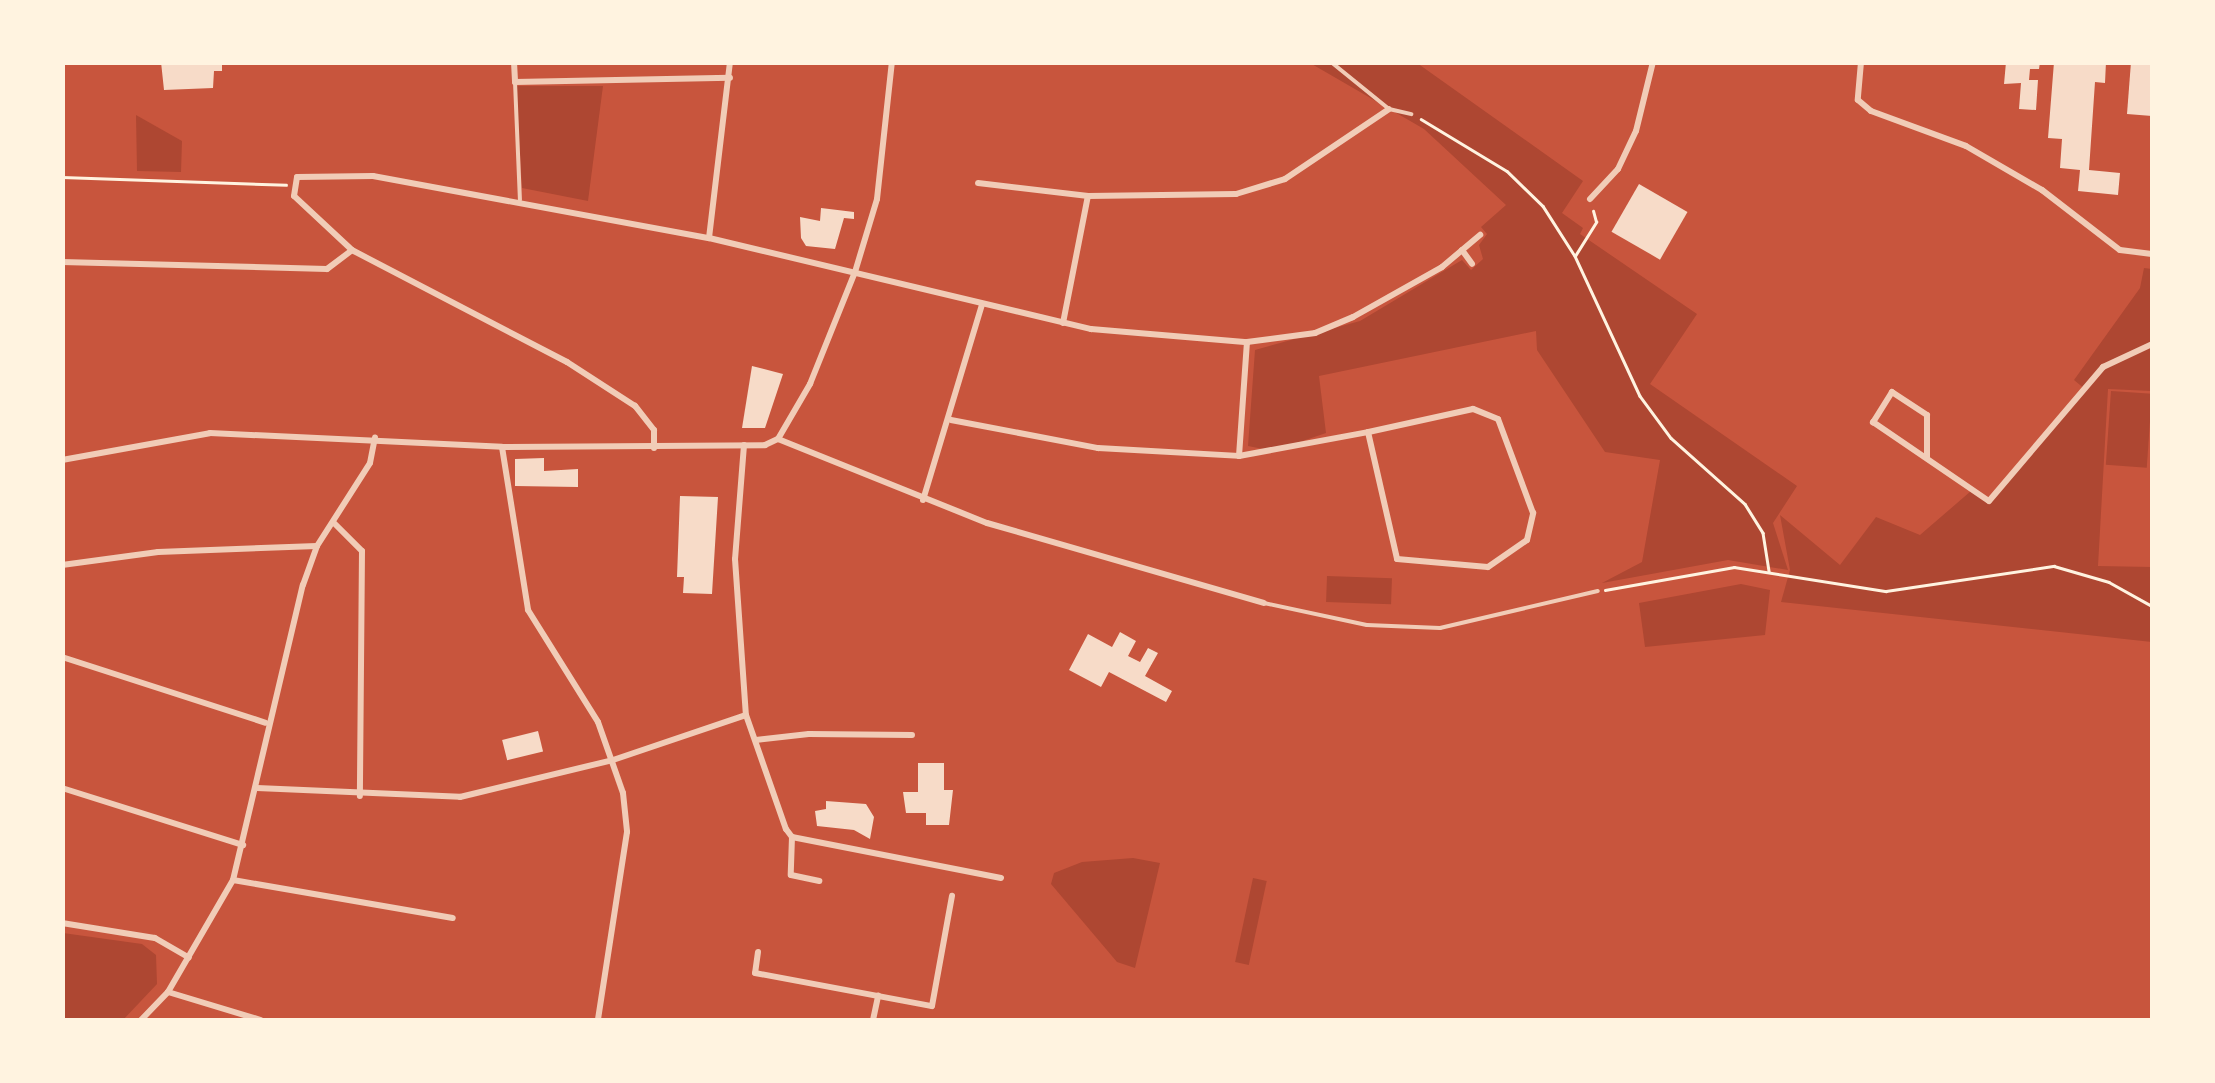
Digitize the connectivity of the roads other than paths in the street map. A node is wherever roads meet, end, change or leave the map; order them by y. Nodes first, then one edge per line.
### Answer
1 (514, 62) edge
2 (730, 62) edge
3 (892, 62) edge
4 (1331, 62) edge
5 (1653, 62) edge
6 (1861, 62) edge
7 (730, 78) junction
8 (515, 82) junction
9 (1389, 109) junction
10 (1411, 114) road end
11 (978, 183) dead end
12 (1088, 196) junction
13 (1590, 200) road end
14 (520, 206) junction
15 (1480, 235) dead end
16 (709, 238) junction
17 (352, 250) junction
18 (1462, 250) junction
19 (2152, 254) edge
20 (62, 262) edge
21 (1472, 264) dead end
22 (855, 272) junction
23 (982, 304) junction
24 (1063, 323) junction
25 (1247, 342) junction
26 (2152, 344) edge
27 (951, 420) junction
28 (1368, 432) junction
29 (376, 436) junction
30 (778, 439) junction
31 (744, 444) junction
32 (502, 447) junction
33 (654, 448) junction
34 (1239, 456) junction
35 (1927, 457) junction
36 (62, 460) edge
37 (923, 500) junction
38 (335, 524) junction
39 (317, 546) junction
40 (62, 564) edge
41 (1598, 592) road end
42 (1264, 603) joint
43 (62, 657) edge
44 (746, 715) junction
45 (266, 723) junction
46 (912, 736) dead end
47 (756, 740) junction
48 (613, 760) junction
49 (62, 788) edge
50 (257, 788) junction
51 (360, 796) junction
52 (792, 837) junction
53 (243, 845) junction
54 (1001, 878) dead end
55 (233, 880) junction
56 (818, 881) dead end
57 (952, 896) dead end
58 (454, 918) dead end
59 (62, 922) edge
60 (758, 952) dead end
61 (189, 958) junction
62 (168, 992) junction
63 (878, 996) junction
64 (141, 1020) edge
65 (260, 1020) edge
66 (598, 1020) edge
67 (873, 1020) edge

1 - 8 street
2 - 7 street
3 - 22 street
4 - 9 lane
5 - 13 street
6 - 19 street
7 - 8 street
7 - 16 street
8 - 14 lane
9 - 10 lane
9 - 12 street
11 - 12 street
12 - 24 street
14 - 16 street
14 - 17 street
15 - 18 street
16 - 22 street
17 - 20 street
17 - 33 street
18 - 21 street
18 - 25 street
22 - 23 street
22 - 30 street
23 - 24 street
23 - 27 street
24 - 25 street
25 - 34 street
26 - 35 street
27 - 34 street
27 - 37 street
28 - 28 street
28 - 34 street
29 - 32 street
29 - 36 street
29 - 38 street
30 - 31 street
30 - 37 street
31 - 33 street
31 - 44 street
32 - 33 street
32 - 48 street
35 - 35 street
37 - 42 street
38 - 39 street
38 - 51 street
39 - 40 street
39 - 45 street
41 - 42 lane
43 - 45 street
44 - 47 street
44 - 48 street
45 - 50 street
46 - 47 street
47 - 52 street
48 - 51 street
48 - 66 street
49 - 53 street
50 - 51 street
50 - 53 street
52 - 54 street
52 - 56 street
53 - 55 street
55 - 58 street
55 - 61 street
57 - 63 street
59 - 61 street
60 - 63 street
61 - 62 street
62 - 64 street
62 - 65 street
63 - 67 street

